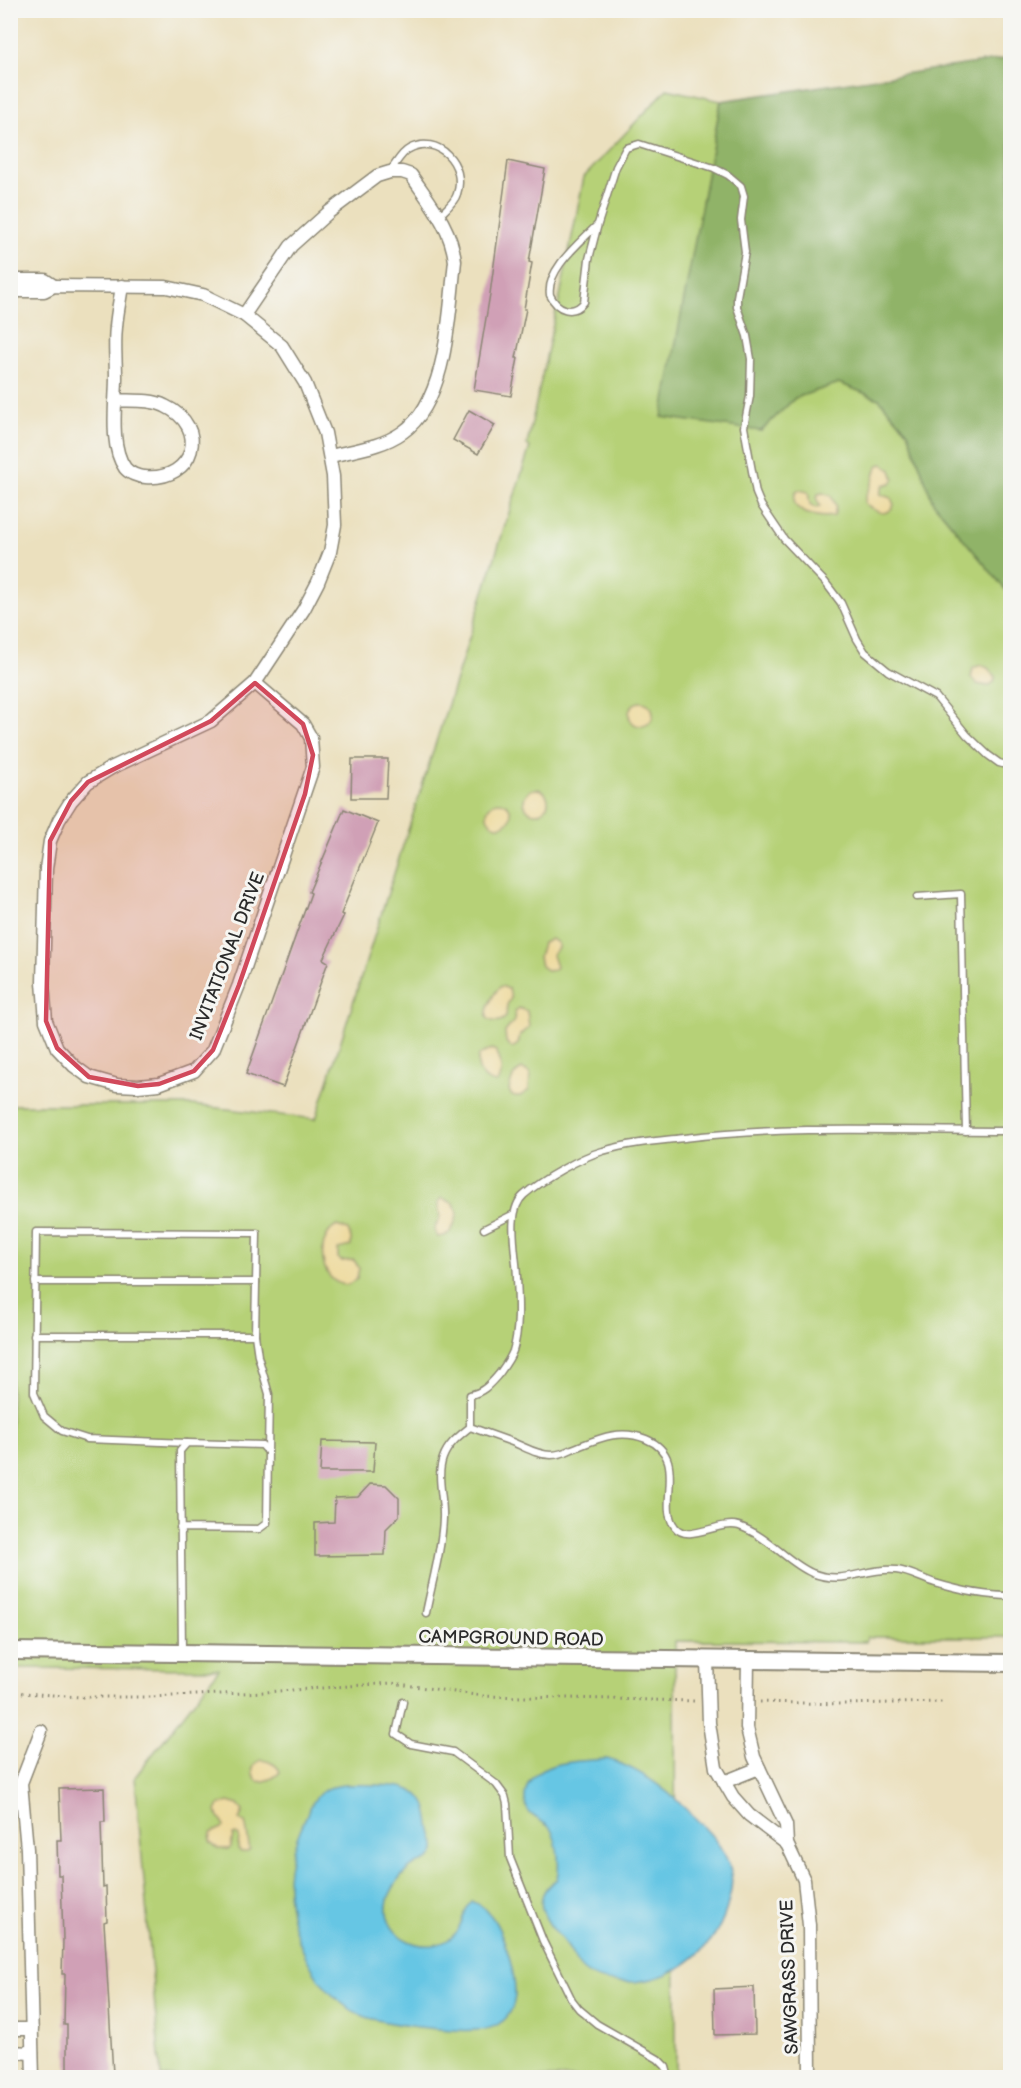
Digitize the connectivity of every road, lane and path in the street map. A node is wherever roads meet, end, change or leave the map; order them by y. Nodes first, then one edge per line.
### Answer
1 (390, 172) junction
2 (439, 216) junction
3 (598, 224) junction
4 (10, 280) edge
5 (54, 286) junction
6 (122, 286) junction
7 (10, 291) edge
8 (244, 315) junction
9 (116, 400) junction
10 (330, 456) junction
11 (255, 683) junction
12 (1011, 766) edge
13 (917, 897) dead end
14 (966, 1131) junction
15 (1011, 1131) edge
16 (514, 1214) junction
17 (484, 1229) dead end
18 (35, 1282) junction
19 (256, 1282) junction
20 (34, 1335) junction
21 (255, 1335) junction
22 (470, 1426) junction
23 (187, 1443) junction
24 (268, 1452) junction
25 (180, 1528) junction
26 (1011, 1596) edge
27 (426, 1613) dead end
28 (10, 1652) edge
29 (182, 1653) junction
30 (707, 1660) junction
31 (748, 1660) junction
32 (1011, 1663) edge
33 (10, 1692) edge
34 (708, 1701) junction
35 (403, 1702) dead end
36 (747, 1702) junction
37 (944, 1702) dead end
38 (41, 1731) dead end
39 (759, 1768) junction
40 (724, 1782) junction
41 (787, 1844) junction
42 (10, 2029) edge
43 (32, 2029) junction
44 (10, 2052) edge
45 (32, 2053) junction
46 (33, 2078) edge
47 (669, 2078) edge
48 (810, 2078) edge

1 - 2 street
1 - 2 lane
1 - 8 street
2 - 10 street
3 - 3 lane
3 - 12 lane
4 - 5 street, INVITATIONAL DRIVE
5 - 6 street, INVITATIONAL DRIVE
5 - 7 street, INVITATIONAL DRIVE
6 - 8 street, INVITATIONAL DRIVE
6 - 9 street
8 - 10 street, INVITATIONAL DRIVE
9 - 9 street
10 - 11 street, INVITATIONAL DRIVE
11 - 11 street, INVITATIONAL DRIVE
13 - 14 lane
14 - 15 lane
14 - 16 lane
16 - 17 lane
16 - 22 lane
18 - 19 lane
18 - 19 lane
18 - 20 lane
19 - 21 lane
20 - 21 lane
20 - 23 lane
21 - 24 lane
22 - 26 lane
22 - 27 lane
23 - 24 lane
23 - 25 lane
24 - 25 lane
25 - 29 lane
28 - 29 street, CAMPGROUND ROAD
29 - 30 street, CAMPGROUND ROAD
30 - 31 street, CAMPGROUND ROAD
30 - 34 street, SAWGRASS DRIVE
31 - 32 street, CAMPGROUND ROAD
31 - 36 street, SAWGRASS DRIVE
33 - 34 path
34 - 40 street, SAWGRASS DRIVE
35 - 47 lane
36 - 37 path
36 - 39 street, SAWGRASS DRIVE
38 - 43 street
39 - 40 street
39 - 41 street, SAWGRASS DRIVE
40 - 41 street, SAWGRASS DRIVE
41 - 48 street, SAWGRASS DRIVE
42 - 43 street
43 - 45 street
44 - 45 street
45 - 46 street

